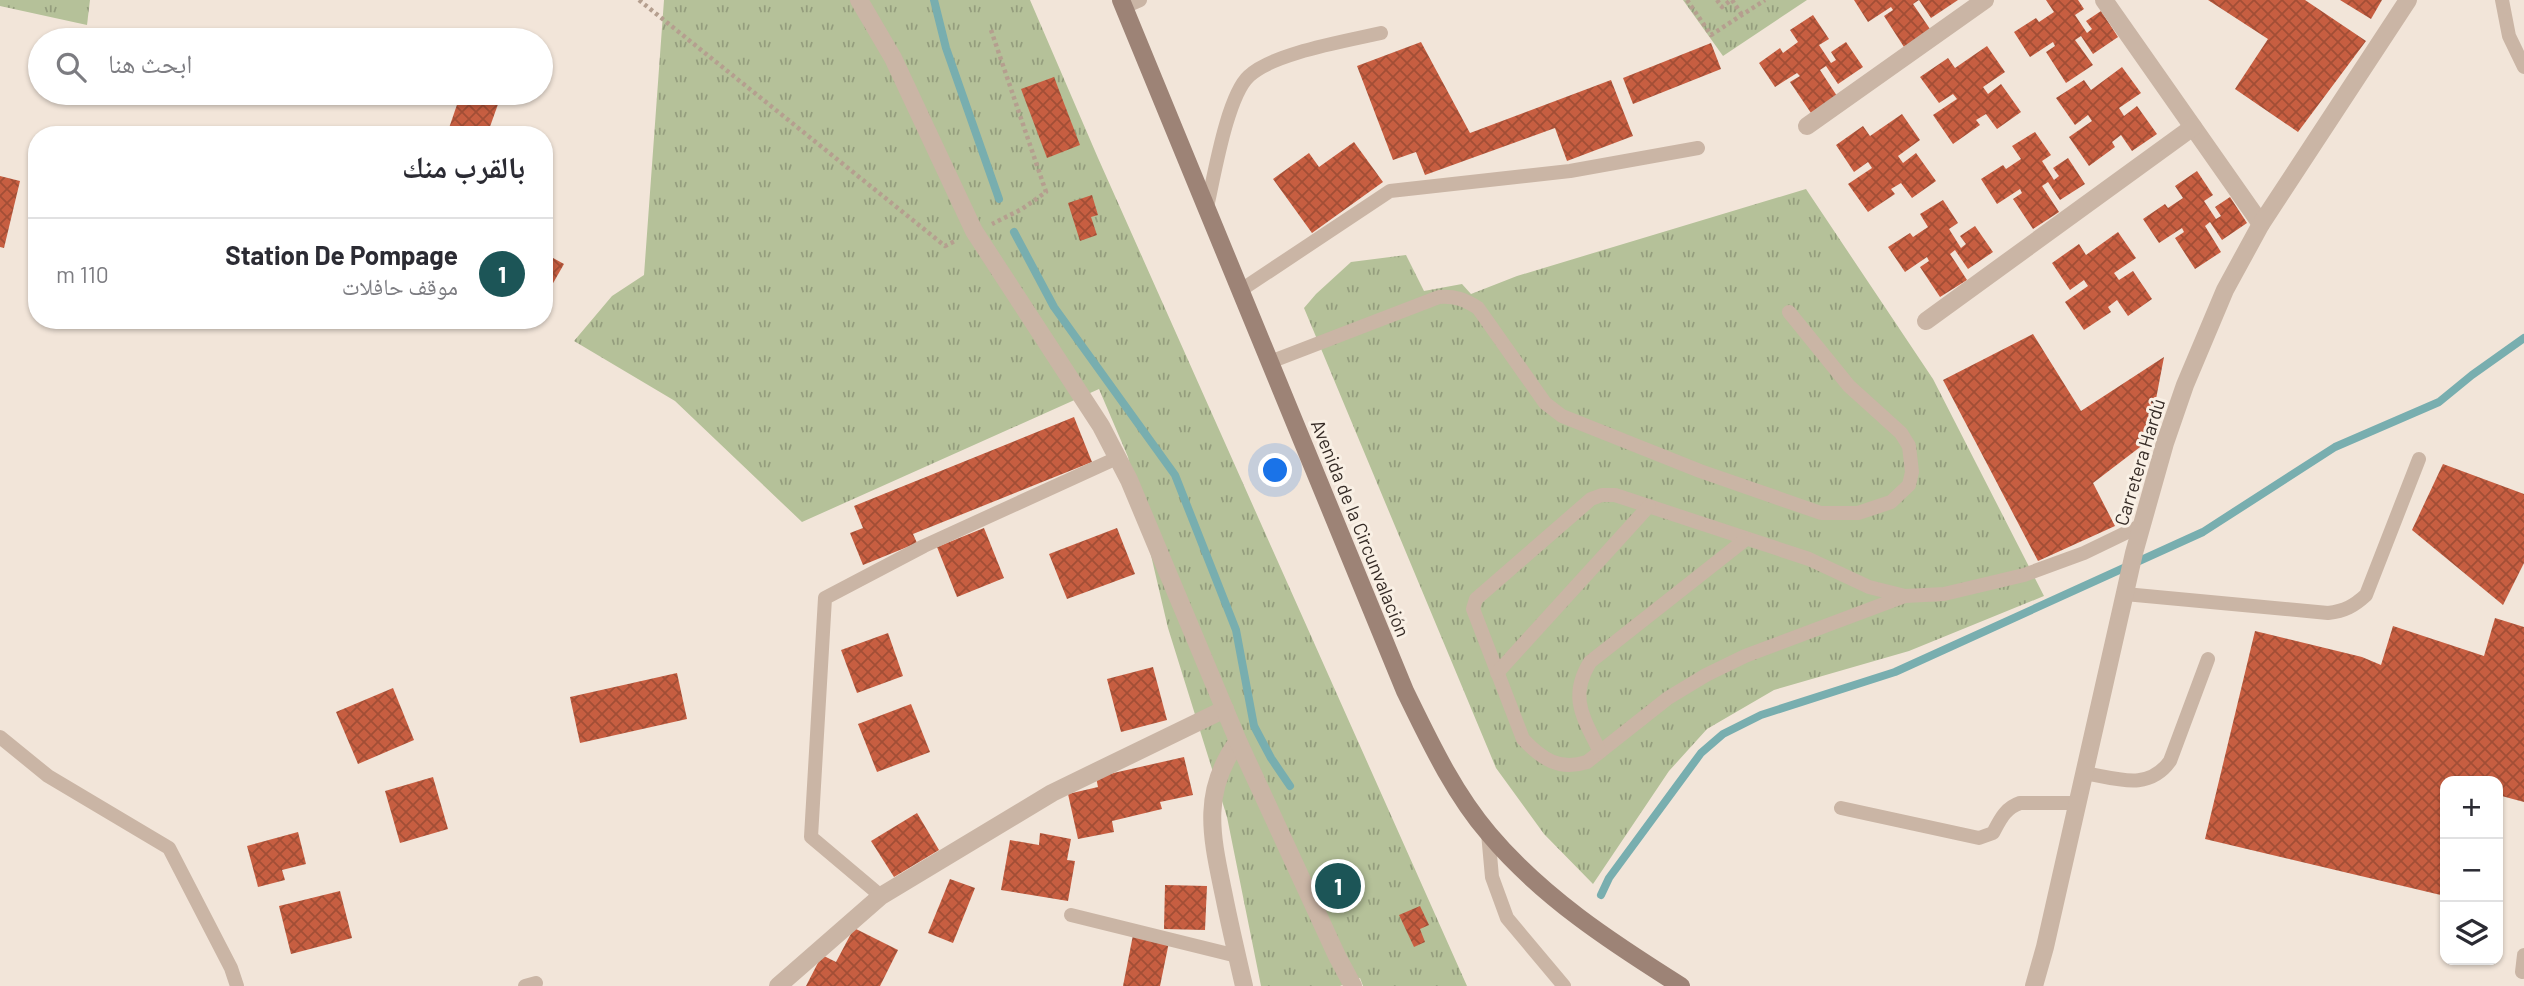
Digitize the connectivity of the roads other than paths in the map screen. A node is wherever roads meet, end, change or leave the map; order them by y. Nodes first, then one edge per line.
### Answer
1 (859, 0) edge
2 (1985, 0) edge
3 (2104, 0) edge
4 (2408, 0) edge
5 (2502, 0) edge
6 (1128, 2) edge
7 (1381, 33) dead end
8 (2524, 67) edge
9 (1807, 126) dead end
10 (2193, 127) junction
11 (1698, 148) dead end
12 (1207, 207) junction
13 (2261, 224) junction
14 (1241, 290) junction
15 (1789, 312) dead end
16 (1926, 321) dead end
17 (1270, 362) junction
18 (1117, 458) junction
19 (2419, 459) dead end
20 (1649, 506) junction
21 (2142, 525) junction
22 (1746, 539) junction
23 (2127, 588) junction
24 (1905, 596) junction
25 (2208, 659) dead end
26 (1497, 673) junction
27 (1225, 709) junction
28 (0, 737) edge
29 (1238, 741) junction
30 (1600, 752) junction
31 (2084, 773) junction
32 (2077, 803) junction
33 (1841, 808) dead end
34 (1488, 833) junction
35 (881, 896) junction
36 (1071, 915) dead end
37 (2524, 956) edge
38 (1237, 957) junction
39 (2522, 972) dead end
40 (237, 986) edge
41 (778, 986) edge
42 (1244, 986) edge
43 (1353, 986) edge
44 (1564, 986) edge
45 (1681, 986) edge
46 (2034, 986) edge

1 - 18 street
2 - 9 street
3 - 10 street
4 - 13 street, Carretera Hardú
5 - 8 lane
6 - 12 main road, Avenida de la Circunvalación
7 - 12 lane
10 - 13 street
10 - 16 street
11 - 14 lane
12 - 14 main road, Avenida de la Circunvalación
13 - 21 street, Carretera Hardú
14 - 17 main road, Avenida de la Circunvalación
15 - 17 lane
17 - 34 main road, Avenida de la Circunvalación
18 - 27 street
18 - 35 lane
19 - 23 lane
20 - 22 lane
20 - 26 lane
20 - 26 lane
21 - 23 street, Carretera Hardú
21 - 24 lane
22 - 24 lane
22 - 30 lane
23 - 31 street, Carretera Hardú
24 - 30 lane
25 - 31 lane
26 - 30 lane
27 - 29 street
27 - 35 street
28 - 40 lane
29 - 38 street
29 - 43 street
31 - 32 street, Carretera Hardú
32 - 33 lane
32 - 46 street, Carretera Hardú
34 - 44 lane
34 - 45 main road, Avenida de la Circunvalación
35 - 41 street
36 - 38 lane
37 - 39 lane
38 - 42 street

